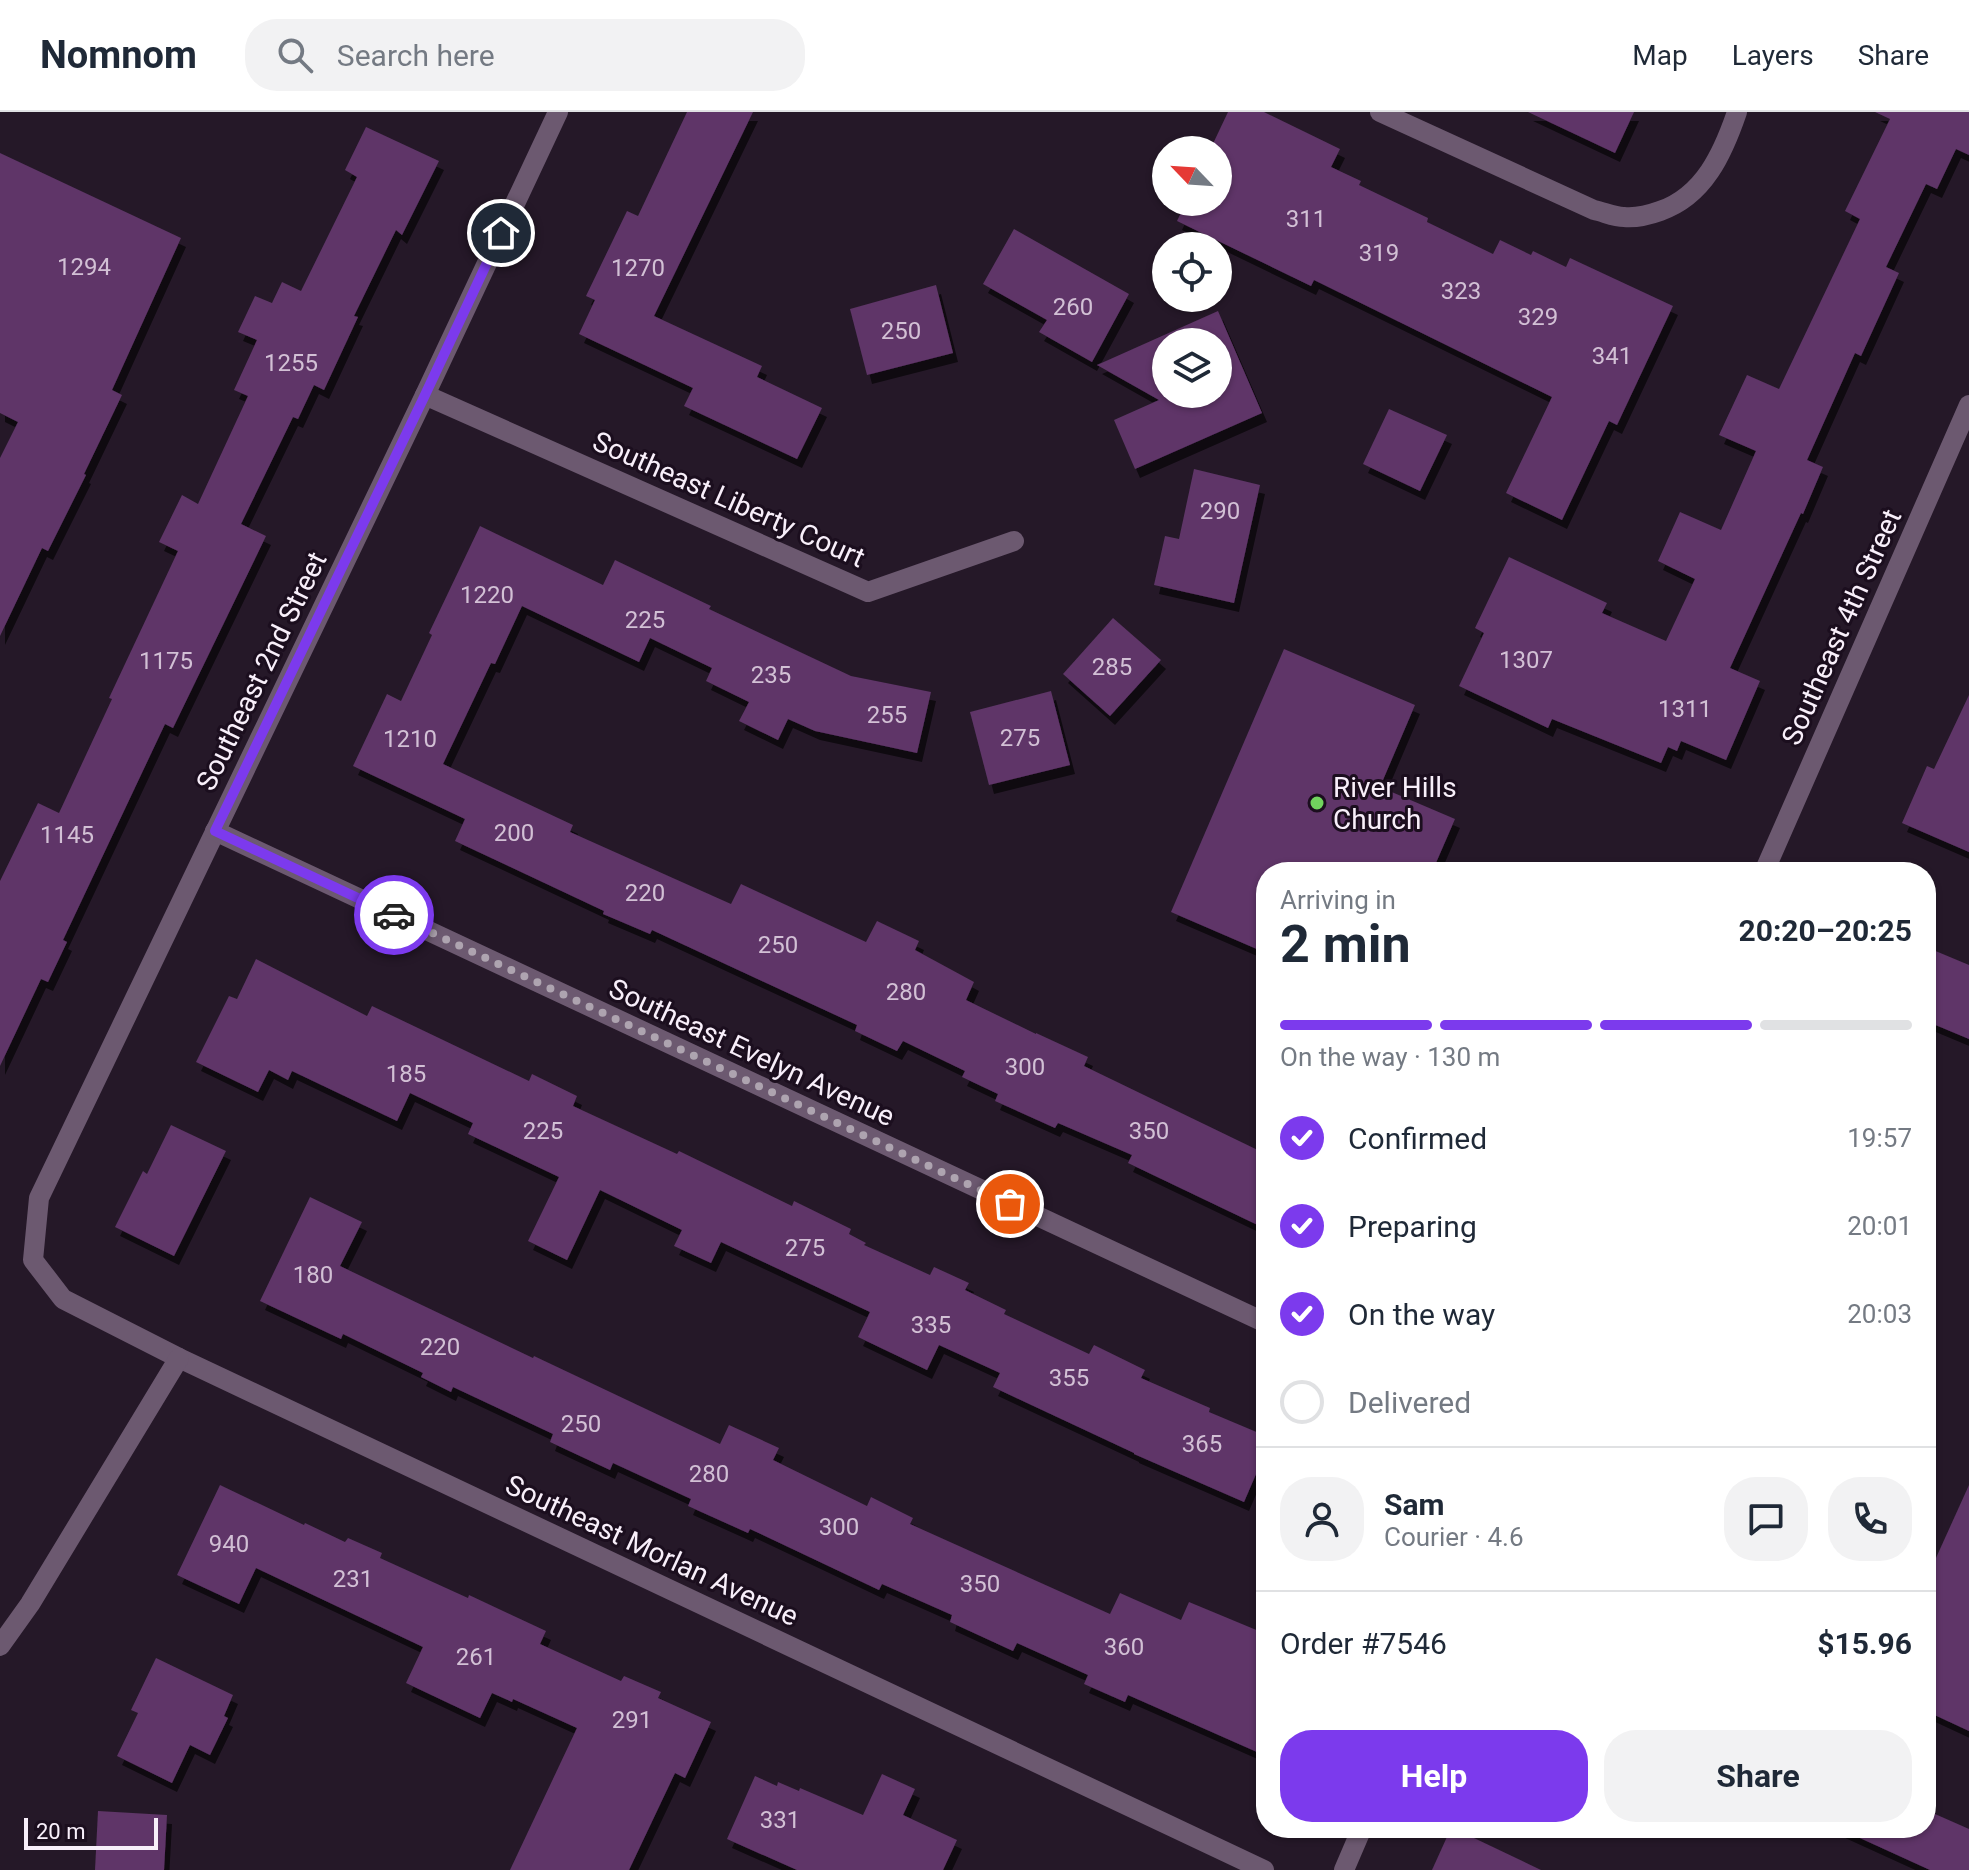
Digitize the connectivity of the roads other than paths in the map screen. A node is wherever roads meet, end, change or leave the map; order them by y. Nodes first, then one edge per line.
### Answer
1 (558, 112) edge
2 (1380, 112) edge
3 (1737, 112) edge
4 (425, 395) junction
5 (1969, 405) edge
6 (1014, 541) dead end
7 (215, 831) junction
8 (1768, 862) edge
9 (33, 1260) joint
10 (1256, 1318) edge
11 (179, 1358) junction
12 (0, 1646) edge
13 (1358, 1838) edge
14 (1264, 1870) edge
15 (1344, 1870) edge

1 - 4 street, Southeast 2nd Street
2 - 3 street
4 - 6 street, Southeast Liberty Court
4 - 7 street, Southeast 2nd Street
5 - 8 street, Southeast 4th Street
7 - 9 street, Southeast 2nd Street
7 - 10 street, Southeast Evelyn Avenue
9 - 11 street, Southeast Morlan Avenue
11 - 12 street
11 - 14 street, Southeast Morlan Avenue
13 - 15 street

